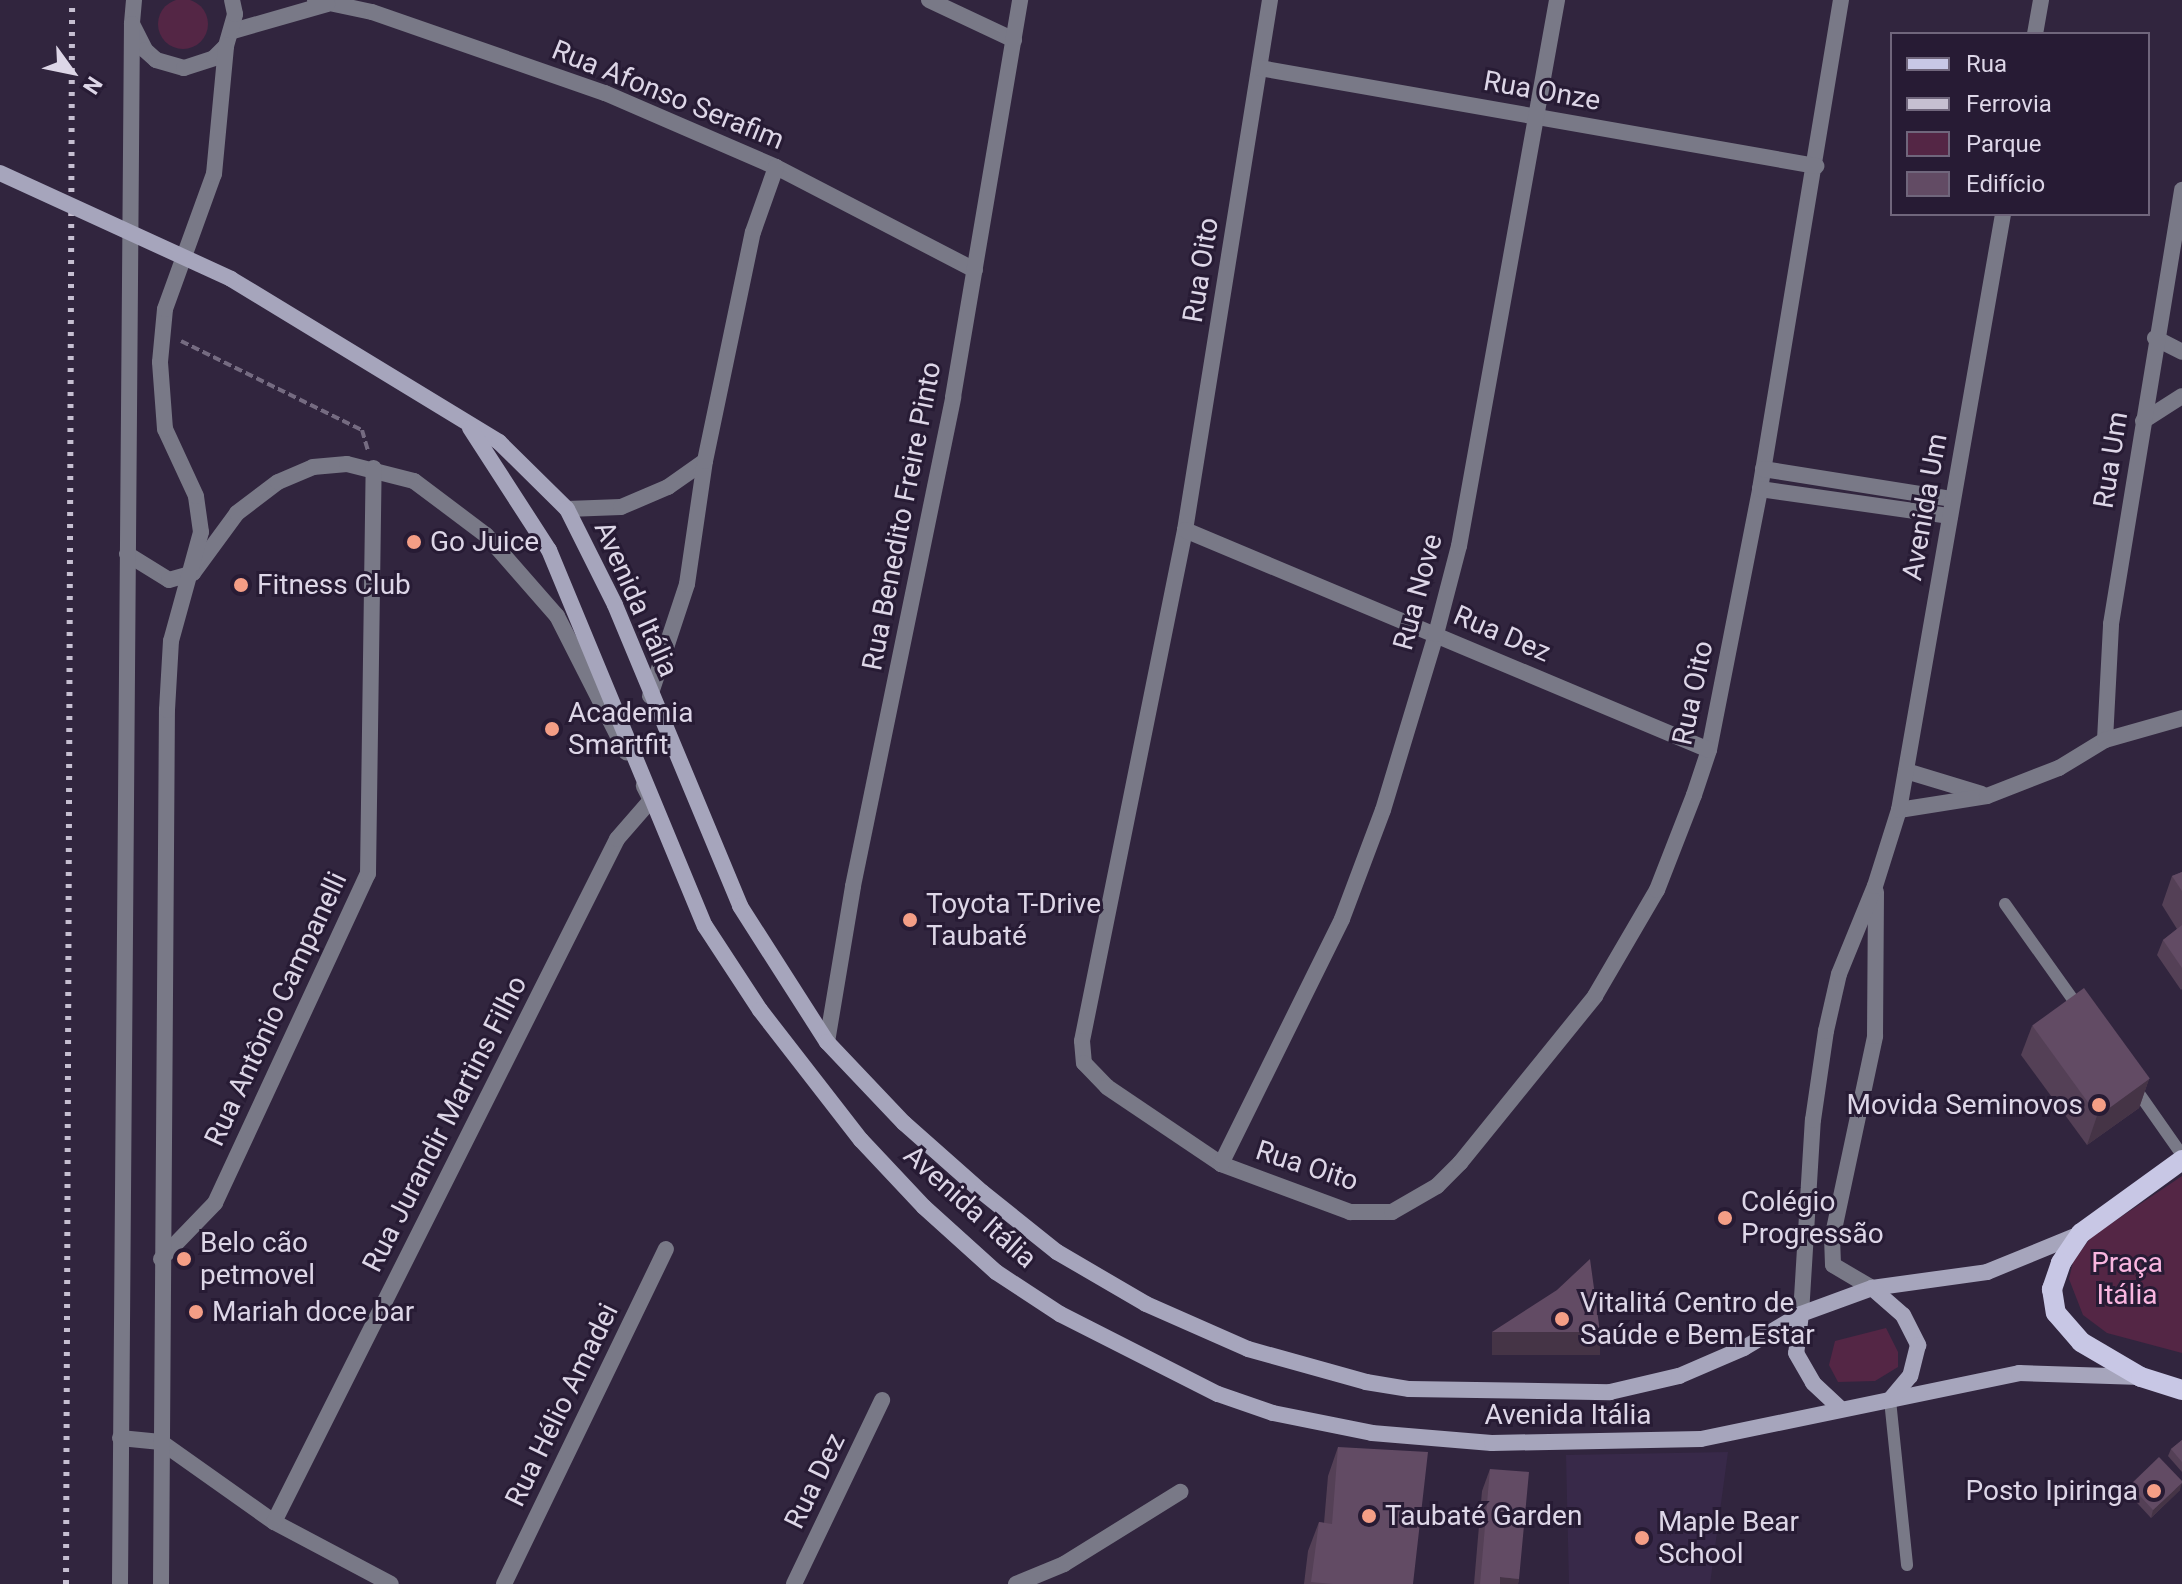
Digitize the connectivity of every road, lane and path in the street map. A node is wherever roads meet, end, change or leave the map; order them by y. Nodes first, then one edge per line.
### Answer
1 (232, 0) edge
2 (929, 0) edge
3 (1020, 0) edge
4 (1270, 0) edge
5 (1557, 0) edge
6 (1841, 0) edge
7 (2041, 0) edge
8 (321, 2) edge
9 (372, 6) edge
10 (132, 9) edge
11 (2035, 32) edge
12 (229, 38) junction
13 (1014, 40) junction
14 (1260, 68) junction
15 (1537, 117) junction
16 (1816, 166) junction
17 (776, 167) junction
18 (0, 173) edge
19 (2182, 190) edge
20 (2003, 216) edge
21 (975, 270) junction
22 (163, 332) junction
23 (2155, 338) junction
24 (2182, 352) edge
25 (2182, 396) edge
26 (2143, 421) junction
27 (467, 423) junction
28 (705, 461) junction
29 (374, 468) junction
30 (1763, 469) junction
31 (1760, 489) junction
32 (1953, 499) junction
33 (567, 509) junction
34 (1950, 516) junction
35 (1185, 530) junction
36 (127, 554) junction
37 (193, 573) junction
38 (1436, 634) junction
39 (650, 696) junction
40 (2182, 718) edge
41 (2105, 740) junction
42 (1709, 750) junction
43 (1906, 771) junction
44 (1987, 796) junction
45 (651, 800) junction
46 (1899, 810) junction
47 (1875, 886) junction
48 (2005, 904) dead end
49 (2085, 1017) edge
50 (827, 1042) junction
51 (2120, 1067) edge
52 (2182, 1157) edge
53 (1221, 1164) junction
54 (2081, 1233) junction
55 (666, 1249) dead end
56 (161, 1259) junction
57 (1872, 1288) junction
58 (1801, 1314) junction
59 (2141, 1377) junction
60 (2182, 1390) edge
61 (882, 1400) dead end
62 (1890, 1400) junction
63 (1840, 1408) junction
64 (120, 1438) junction
65 (161, 1442) junction
66 (1180, 1492) dead end
67 (274, 1522) junction
68 (1907, 1565) dead end
69 (120, 1584) edge
70 (161, 1584) edge
71 (391, 1584) edge
72 (504, 1584) edge
73 (794, 1584) edge
74 (1016, 1584) edge

1 - 12 street
2 - 13 street
3 - 13 street, Rua Benedito Freire Pinto
4 - 14 street, Rua Oito
5 - 15 street, Rua Nove
6 - 16 street, Rua Oito
7 - 11 street
8 - 9 street, Rua Afonso Serafim
8 - 12 street
9 - 17 street, Rua Afonso Serafim
10 - 12 street
10 - 36 street
12 - 22 street
13 - 21 street, Rua Benedito Freire Pinto
14 - 15 street, Rua Onze
14 - 35 street, Rua Oito
15 - 16 street, Rua Onze
15 - 38 street, Rua Nove
16 - 30 street, Rua Oito
17 - 21 street, Rua Afonso Serafim
17 - 28 street
18 - 27 main road, Avenida Itália, bridge
19 - 23 street, Rua Um
20 - 32 street, Avenida Um
21 - 50 street, Rua Benedito Freire Pinto
22 - 29 path
22 - 37 street
23 - 24 street
23 - 26 street, Rua Um
25 - 26 street
26 - 41 street, Rua Um
27 - 33 main road, Avenida Itália
27 - 45 main road, Avenida Itália
28 - 33 street
28 - 39 street
29 - 37 street
29 - 45 street
29 - 56 street, Rua Antônio Campanelli
30 - 31 street, Rua Oito
30 - 32 street
31 - 34 street
31 - 42 street, Rua Oito
32 - 34 street, Avenida Um
33 - 39 main road, Avenida Itália
34 - 43 street, Avenida Um
35 - 38 street, Rua Dez
35 - 53 street, Rua Oito
36 - 37 street
36 - 64 street
37 - 56 street
38 - 42 street, Rua Dez
38 - 53 street, Rua Nove
39 - 50 main road, Avenida Itália
40 - 41 street
41 - 44 street
42 - 53 street, Rua Oito
43 - 44 street
43 - 46 street, Avenida Um
44 - 46 street
45 - 63 main road, Avenida Itália
45 - 67 street, Rua Jurandir Martins Filho
46 - 47 street, Avenida Um
47 - 57 street
47 - 58 street
48 - 49 lane
50 - 58 main road, Avenida Itália
51 - 52 lane
52 - 54 main road
54 - 57 main road
54 - 59 main road
55 - 72 street, Rua Hélio Amadei
56 - 65 street
57 - 58 main road
57 - 62 main road
58 - 63 main road
59 - 60 main road
59 - 62 main road, Avenida Itália
61 - 73 street, Rua Dez
62 - 63 main road, Avenida Itália
62 - 68 lane
64 - 65 street
64 - 69 street
65 - 67 street
65 - 70 street
66 - 74 street
67 - 71 street

